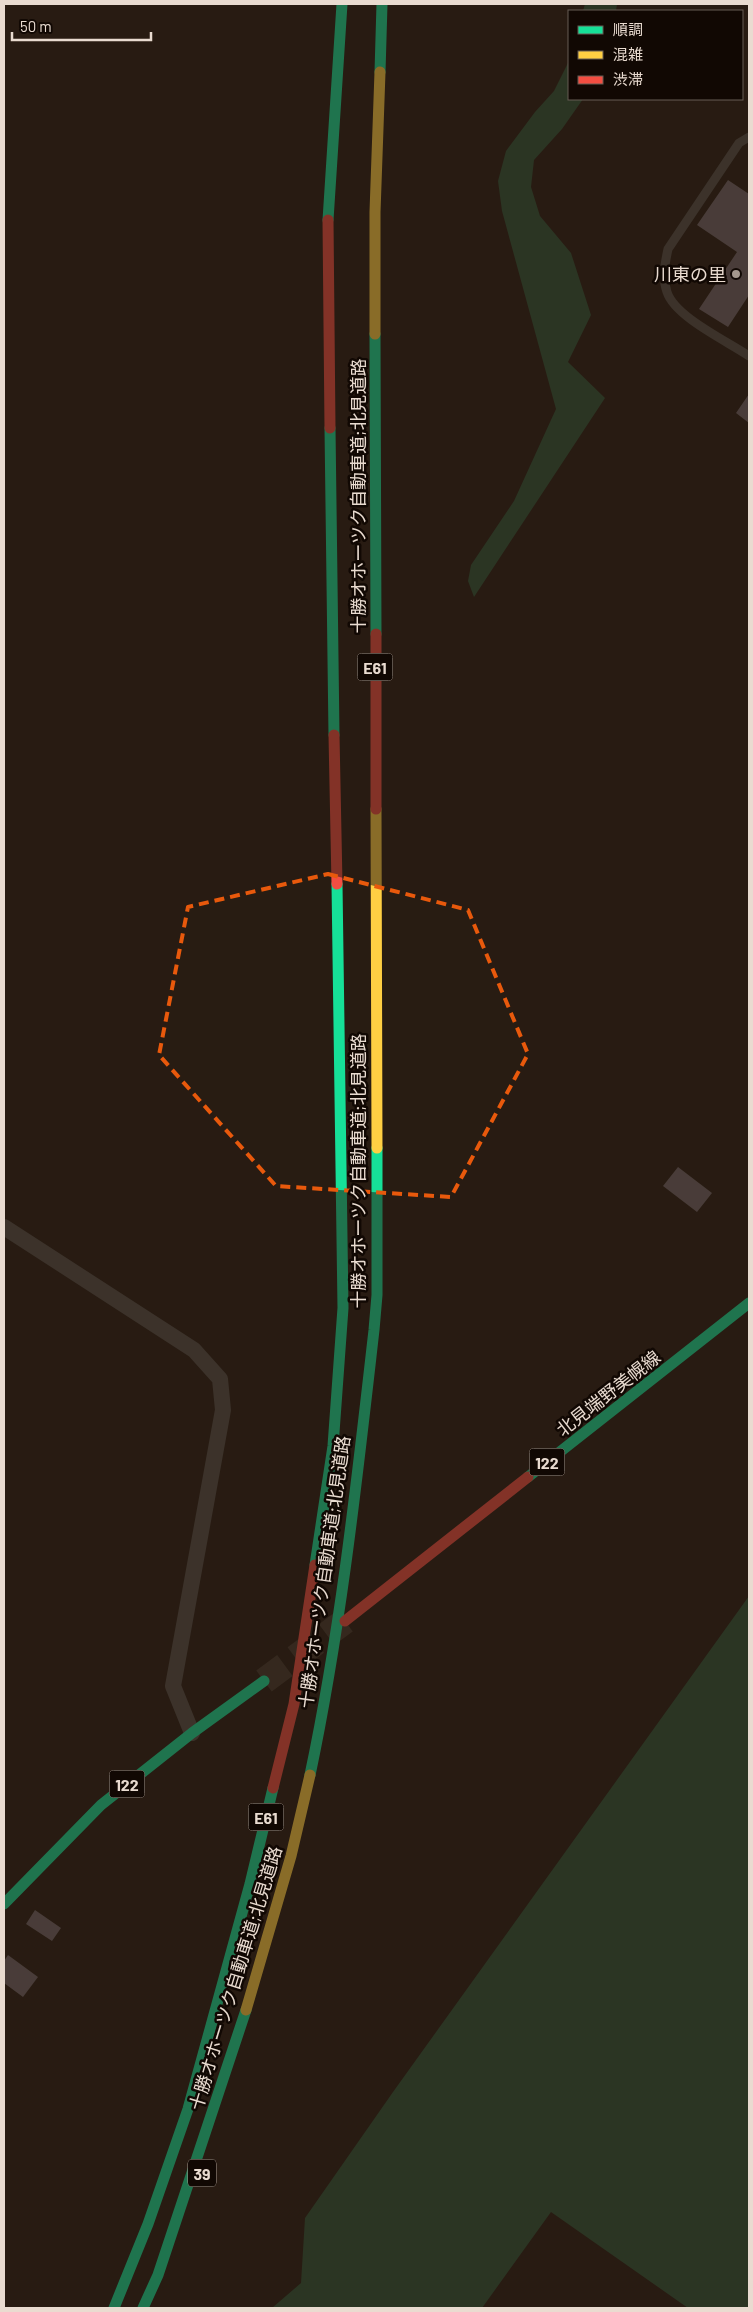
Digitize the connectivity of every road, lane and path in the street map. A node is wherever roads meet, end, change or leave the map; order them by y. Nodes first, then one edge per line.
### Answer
1 (342, 4) edge
2 (382, 4) edge
3 (749, 137) edge
4 (749, 356) edge
5 (4, 1227) edge
6 (749, 1303) edge
7 (345, 1621) tunnel mouth
8 (264, 1681) tunnel mouth
9 (192, 1733) junction
10 (4, 1904) edge
11 (239, 2037) junction
12 (193, 2206) dead end
13 (148, 2224) junction
14 (105, 2300) dead end
15 (114, 2308) edge
16 (143, 2308) edge

1 - 13 main road, 十勝オホーツク自動車道;北見道路 / E61
2 - 11 main road, 十勝オホーツク自動車道;北見道路 / E61
3 - 4 lane
5 - 9 street
6 - 7 main road, 北見端野美幌線 / 122
8 - 9 main road, 122
9 - 10 main road, 122
11 - 12 main road, 39
11 - 16 main road, 十勝オホーツク自動車道;北見道路 / E61
13 - 14 main road
13 - 15 main road, 十勝オホーツク自動車道;北見道路 / E61

